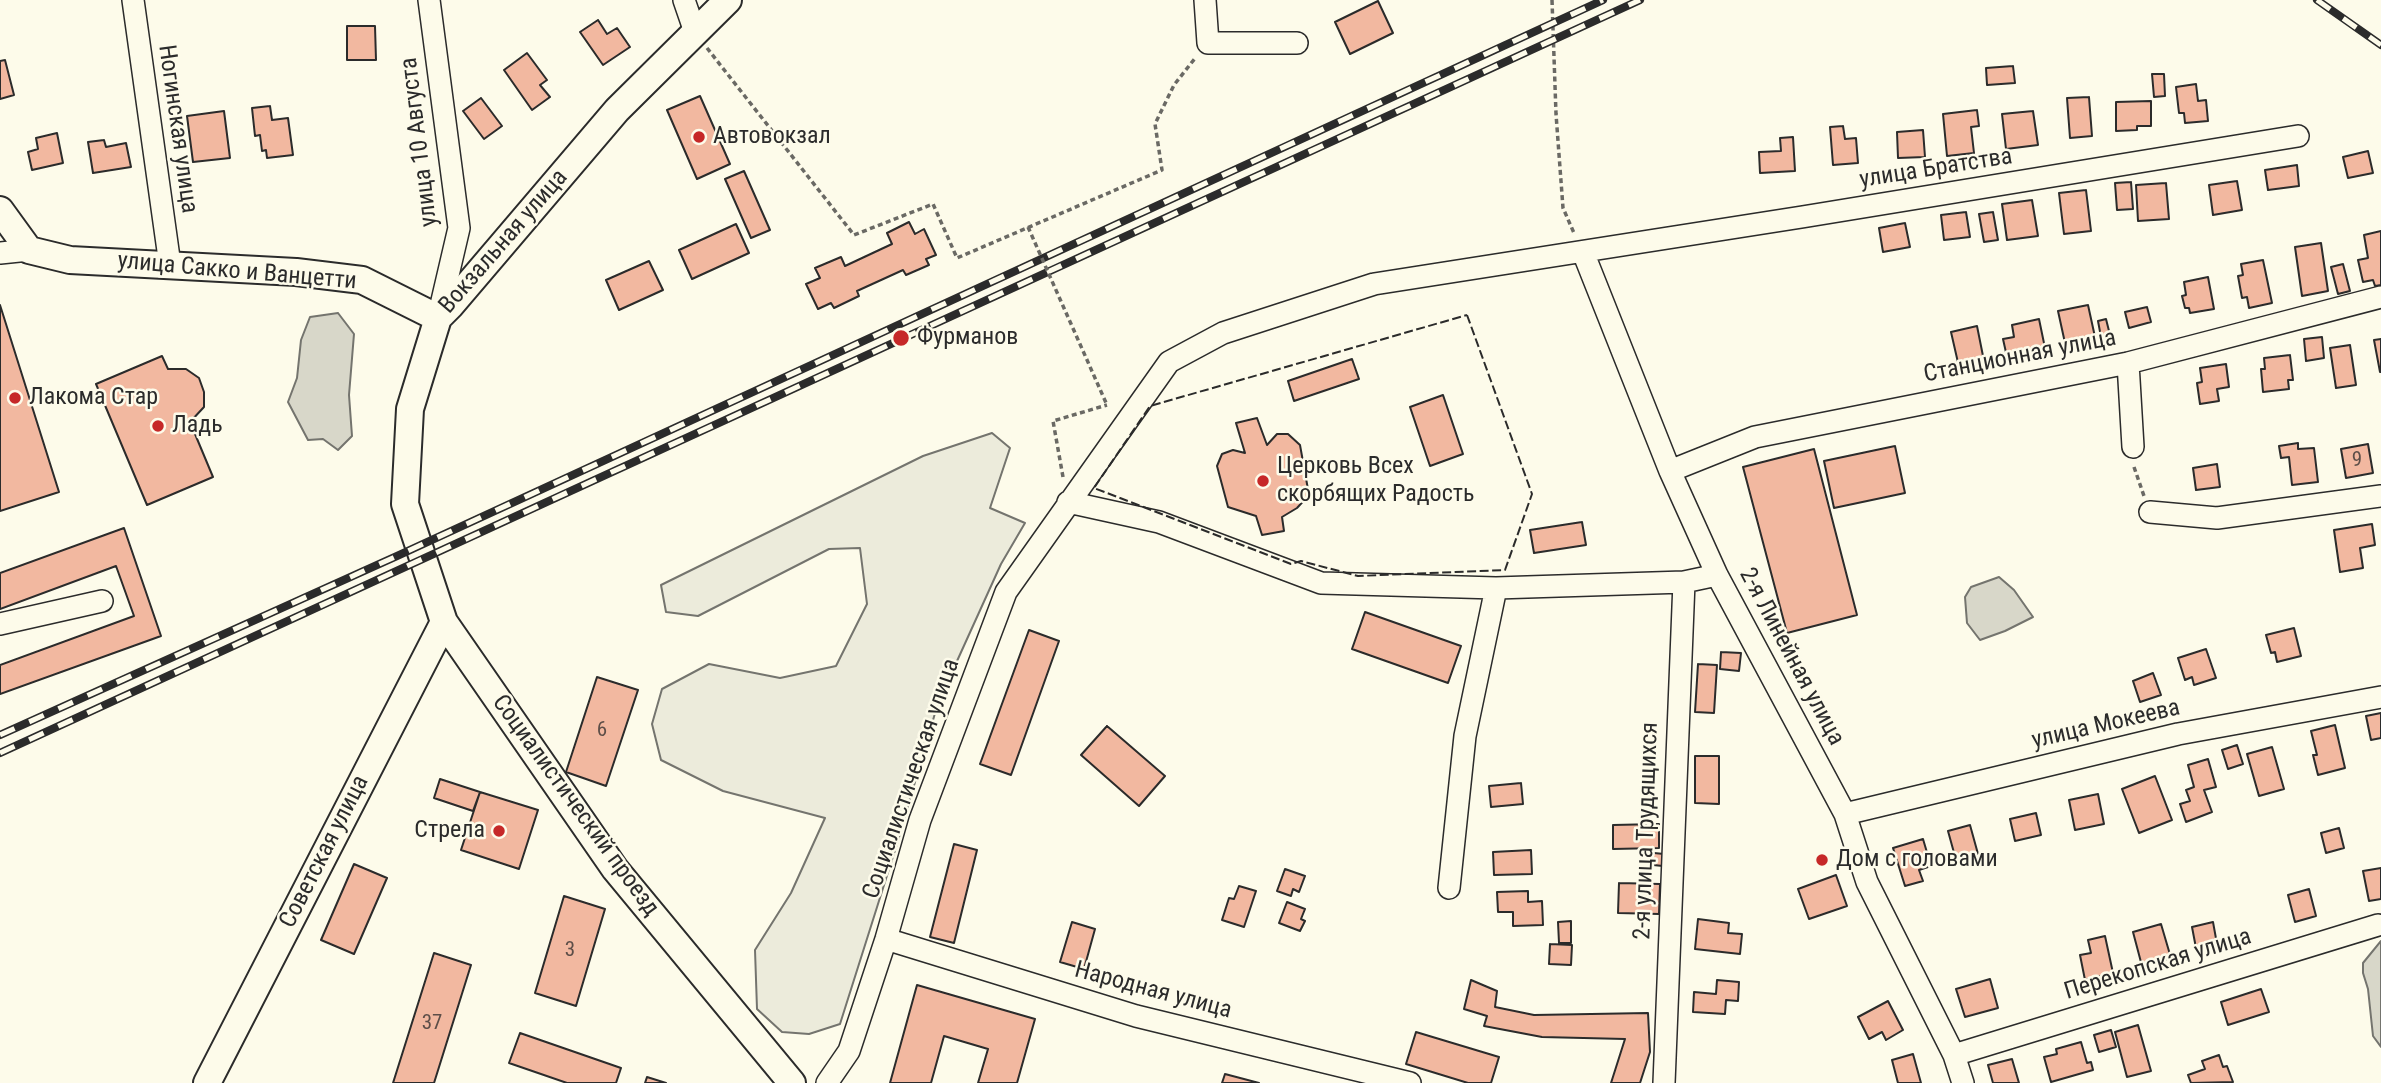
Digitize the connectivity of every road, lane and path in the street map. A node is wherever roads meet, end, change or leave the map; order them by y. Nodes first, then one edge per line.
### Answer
1 (132, 0) edge
2 (429, 0) edge
3 (684, 0) edge
4 (728, 0) edge
5 (1205, 0) edge
6 (1552, 0) edge
7 (695, 32) junction
8 (1208, 43) junction
9 (1297, 43) dead end
10 (2298, 136) dead end
11 (0, 210) edge
12 (1028, 228) junction
13 (29, 250) junction
14 (1583, 252) junction
15 (0, 253) edge
16 (170, 265) junction
17 (2381, 297) edge
18 (438, 318) junction
19 (2127, 363) junction
20 (2133, 447) joint
21 (1671, 471) junction
22 (2381, 496) edge
23 (1068, 502) junction
24 (2150, 512) joint
25 (1717, 575) junction
26 (1684, 582) junction
27 (1496, 588) junction
28 (102, 601) dead end
29 (444, 622) junction
30 (0, 624) edge
31 (2381, 697) edge
32 (1845, 814) junction
33 (1449, 888) dead end
34 (2378, 925) dead end
35 (886, 939) junction
36 (1954, 1055) junction
37 (207, 1083) edge
38 (792, 1083) edge
39 (827, 1083) edge
40 (1410, 1083) edge
41 (1664, 1083) edge
42 (1963, 1083) edge

1 - 16 street, Ногинская улица
2 - 18 street, улица 10 Августа
3 - 7 street
4 - 7 main road, Вокзальная улица
5 - 8 street
6 - 14 path
7 - 12 path
7 - 18 main road, Вокзальная улица
8 - 9 street
8 - 12 path
10 - 14 street, улица Братства
11 - 13 main road
12 - 23 path, bridge
13 - 15 street
13 - 16 main road, улица Сакко и Ванцетти
14 - 21 street, 2-я Линейная улица
14 - 23 street, улица Братства
16 - 18 main road, улица Сакко и Ванцетти
17 - 19 street, Станционная улица
18 - 29 main road, Вокзальная улица
19 - 20 street
19 - 21 street, Станционная улица
20 - 24 path
21 - 25 street, 2-я Линейная улица
22 - 24 street
23 - 27 street
23 - 35 street, Социалистическая улица
25 - 26 street
25 - 32 street, 2-я Линейная улица
26 - 27 street
26 - 41 street, 2-я улица Трудящихся
27 - 33 street
28 - 30 street
29 - 37 main road, Советская улица
29 - 38 main road, Социалистический проезд
31 - 32 street, улица Мокеева
32 - 36 street, 2-я Линейная улица
34 - 36 street, Перекопская улица
35 - 39 street, Социалистическая улица
35 - 40 street, Народная улица
36 - 42 street, 2-я Линейная улица

